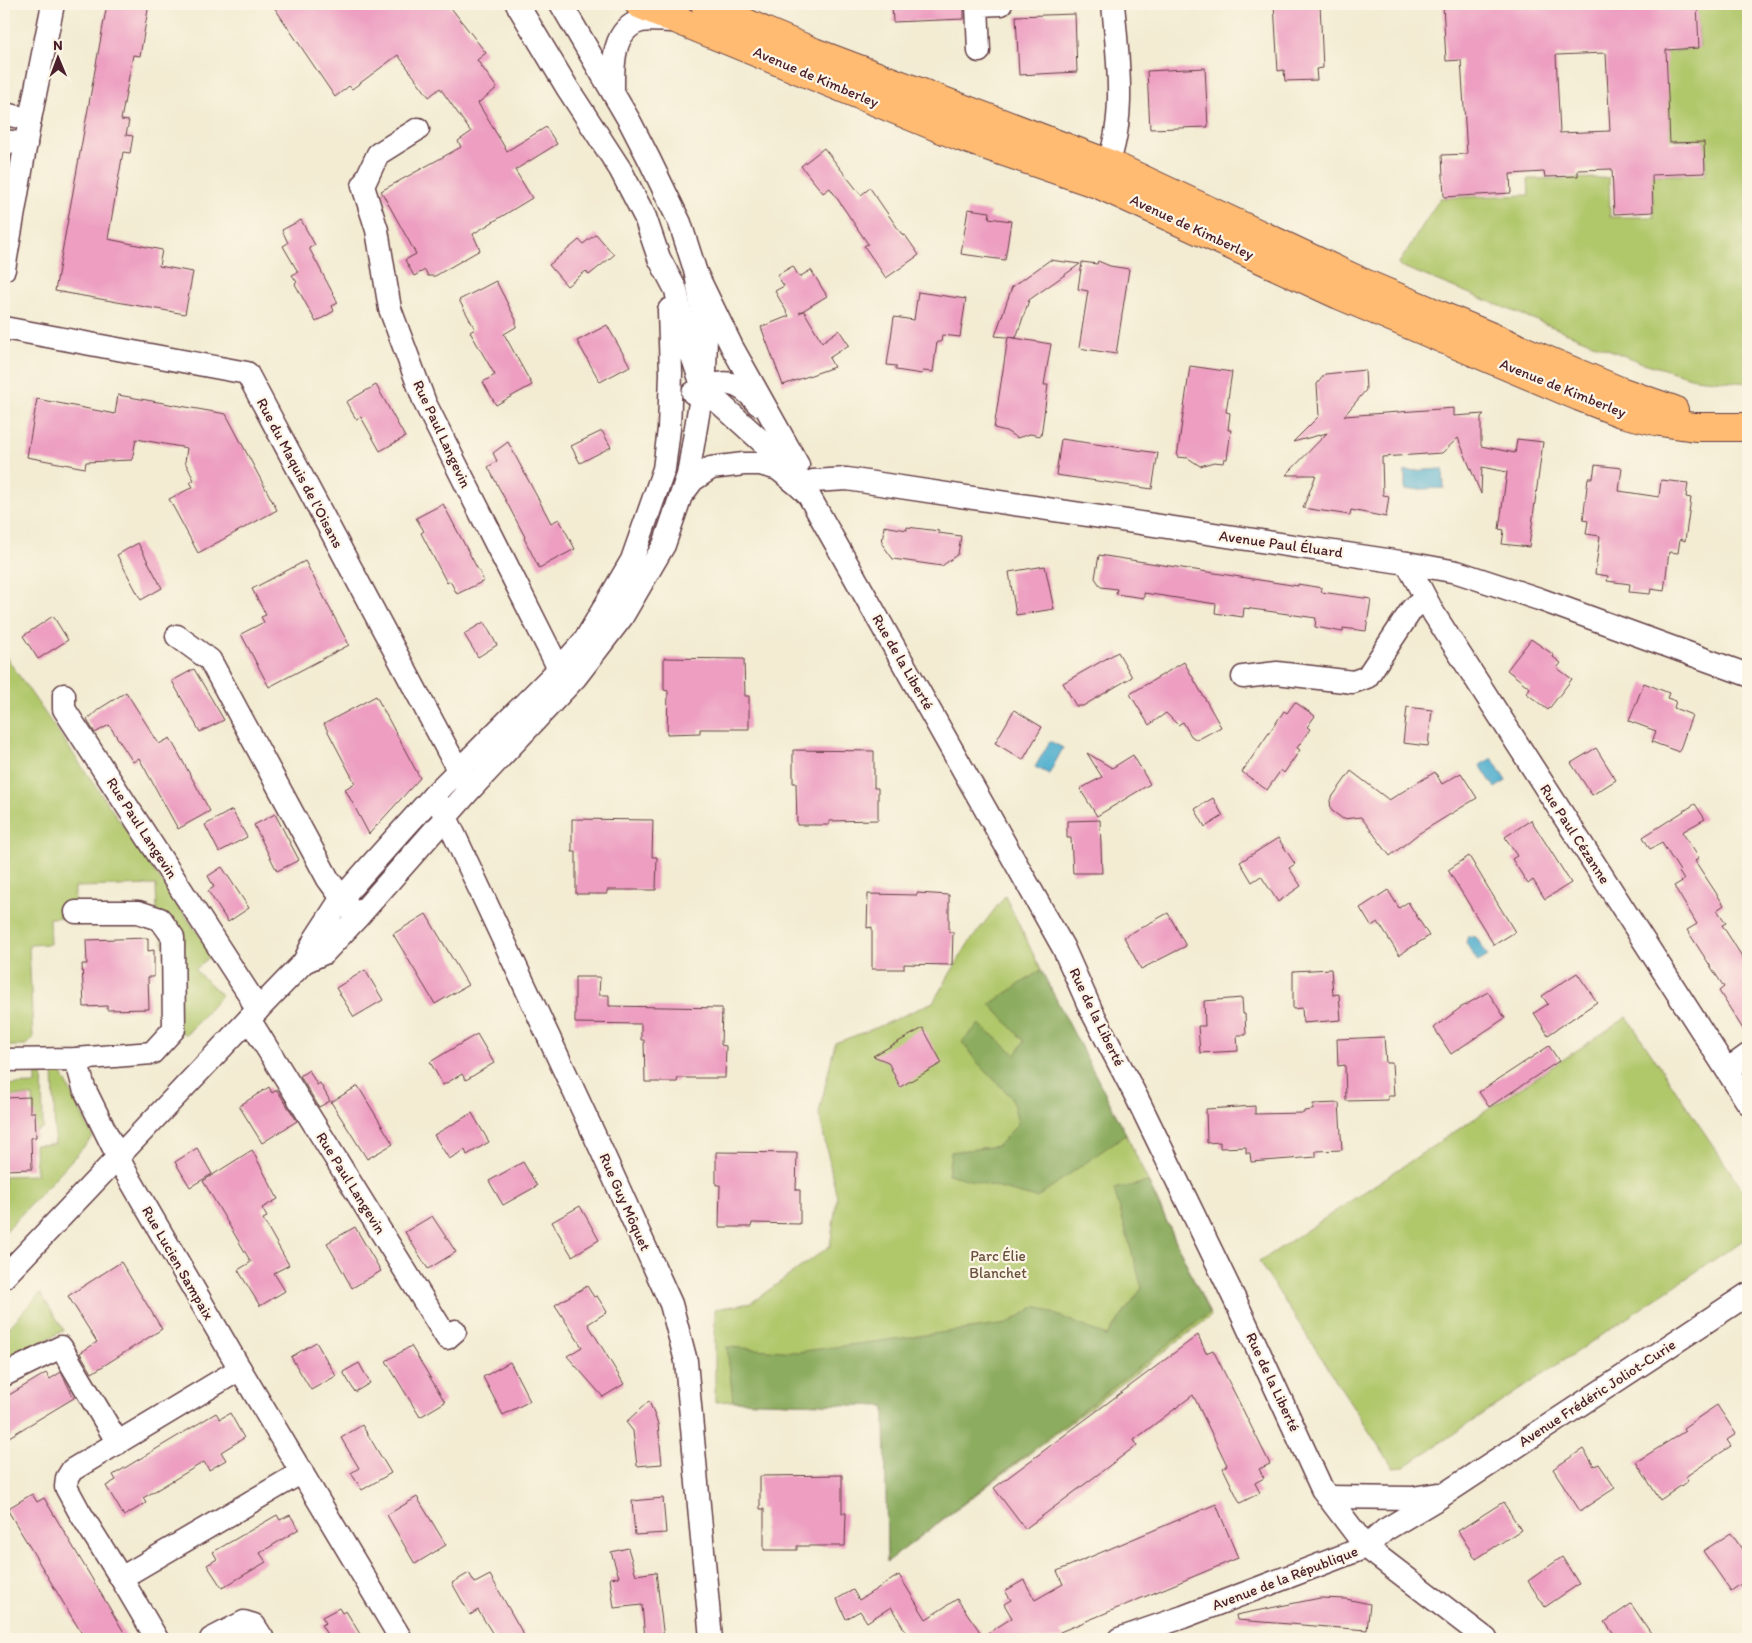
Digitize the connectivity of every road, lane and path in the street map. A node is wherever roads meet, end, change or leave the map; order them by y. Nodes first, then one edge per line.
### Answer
1 (53, 4) edge
2 (518, 4) edge
3 (561, 4) edge
4 (639, 4) edge
5 (705, 4) edge
6 (1001, 4) edge
7 (1113, 4) edge
8 (683, 22) junction
9 (979, 52) dead end
10 (613, 93) junction
11 (4, 114) edge
12 (30, 118) junction
13 (418, 129) dead end
14 (4, 140) edge
15 (26, 144) junction
16 (1105, 174) junction
17 (659, 258) junction
18 (4, 268) edge
19 (696, 273) junction
20 (4, 328) edge
21 (703, 388) junction
22 (1748, 427) edge
23 (669, 429) junction
24 (779, 433) junction
25 (805, 488) junction
26 (680, 499) junction
27 (1407, 563) junction
28 (1425, 599) junction
29 (177, 636) dead end
30 (567, 673) junction
31 (1748, 675) edge
32 (1243, 677) dead end
33 (64, 695) dead end
34 (459, 769) junction
35 (468, 792) junction
36 (434, 794) junction
37 (446, 818) junction
38 (341, 899) junction
39 (76, 912) dead end
40 (357, 918) junction
41 (304, 962) junction
42 (253, 1015) junction
43 (1748, 1055) edge
44 (76, 1059) junction
45 (4, 1060) edge
46 (1727, 1070) junction
47 (1748, 1103) edge
48 (117, 1156) junction
49 (4, 1277) edge
50 (1748, 1294) edge
51 (455, 1331) dead end
52 (240, 1369) junction
53 (4, 1375) edge
54 (118, 1443) junction
55 (302, 1472) junction
56 (1446, 1492) junction
57 (1328, 1497) junction
58 (1366, 1547) junction
59 (121, 1578) junction
60 (157, 1639) edge
61 (211, 1639) edge
62 (263, 1639) edge
63 (401, 1639) edge
64 (711, 1639) edge
65 (1119, 1639) edge
66 (1486, 1639) edge

1 - 12 street
2 - 17 street
3 - 10 street
4 - 8 main road, Avenue de Kimberley
5 - 16 main road, Avenue de Kimberley
6 - 9 street
7 - 16 street
8 - 10 street
8 - 16 main road, Avenue de Kimberley
10 - 19 street
11 - 12 street
12 - 15 street
13 - 30 street, Rue Paul Langevin
14 - 15 street
15 - 18 street
16 - 22 main road, Avenue de Kimberley
17 - 21 street, Rue de la Liberté
17 - 23 street
19 - 21 street
19 - 24 street, Rue de la Liberté
20 - 34 street, Rue du Maquis de l'Oisans
21 - 23 street, Rue de la Liberté
21 - 24 street, Rue de la Liberté
21 - 25 street, Rue de la Liberté
21 - 26 street
23 - 30 street
24 - 25 street, Rue de la Liberté
25 - 26 street, Rue de la Liberté
25 - 27 street, Avenue Paul Éluard
25 - 57 street, Rue de la Liberté
26 - 30 street
27 - 28 street, Rue Paul Cézanne
27 - 31 street, Avenue Paul Éluard
28 - 32 street
28 - 46 street, Rue Paul Cézanne
29 - 38 street
30 - 34 street
30 - 35 street
33 - 42 street, Rue Paul Langevin
34 - 35 street, Rue du Maquis de l'Oisans
34 - 36 street
35 - 37 street
36 - 37 street, Rue Guy Môquet
36 - 38 street
37 - 40 street
37 - 64 street, Rue Guy Môquet
38 - 40 street
38 - 41 street
39 - 44 street
40 - 41 street
41 - 42 street
42 - 48 street
42 - 51 street, Rue Paul Langevin
43 - 46 street
44 - 45 street
44 - 48 street
46 - 47 street, Rue Paul Cézanne
48 - 49 street
48 - 52 street, Rue Lucien Sampaix
50 - 56 street, Avenue Frédéric Joliot-Curie
52 - 54 street
52 - 55 street, Rue Lucien Sampaix
53 - 54 street
54 - 59 street
55 - 59 street
55 - 63 street, Rue Lucien Sampaix
56 - 57 street, Avenue Frédéric Joliot-Curie
56 - 58 street, Avenue Frédéric Joliot-Curie
57 - 58 street, Rue de la Liberté
58 - 65 street, Avenue de la République
58 - 66 street, Avenue de la République
59 - 60 street
61 - 62 street

